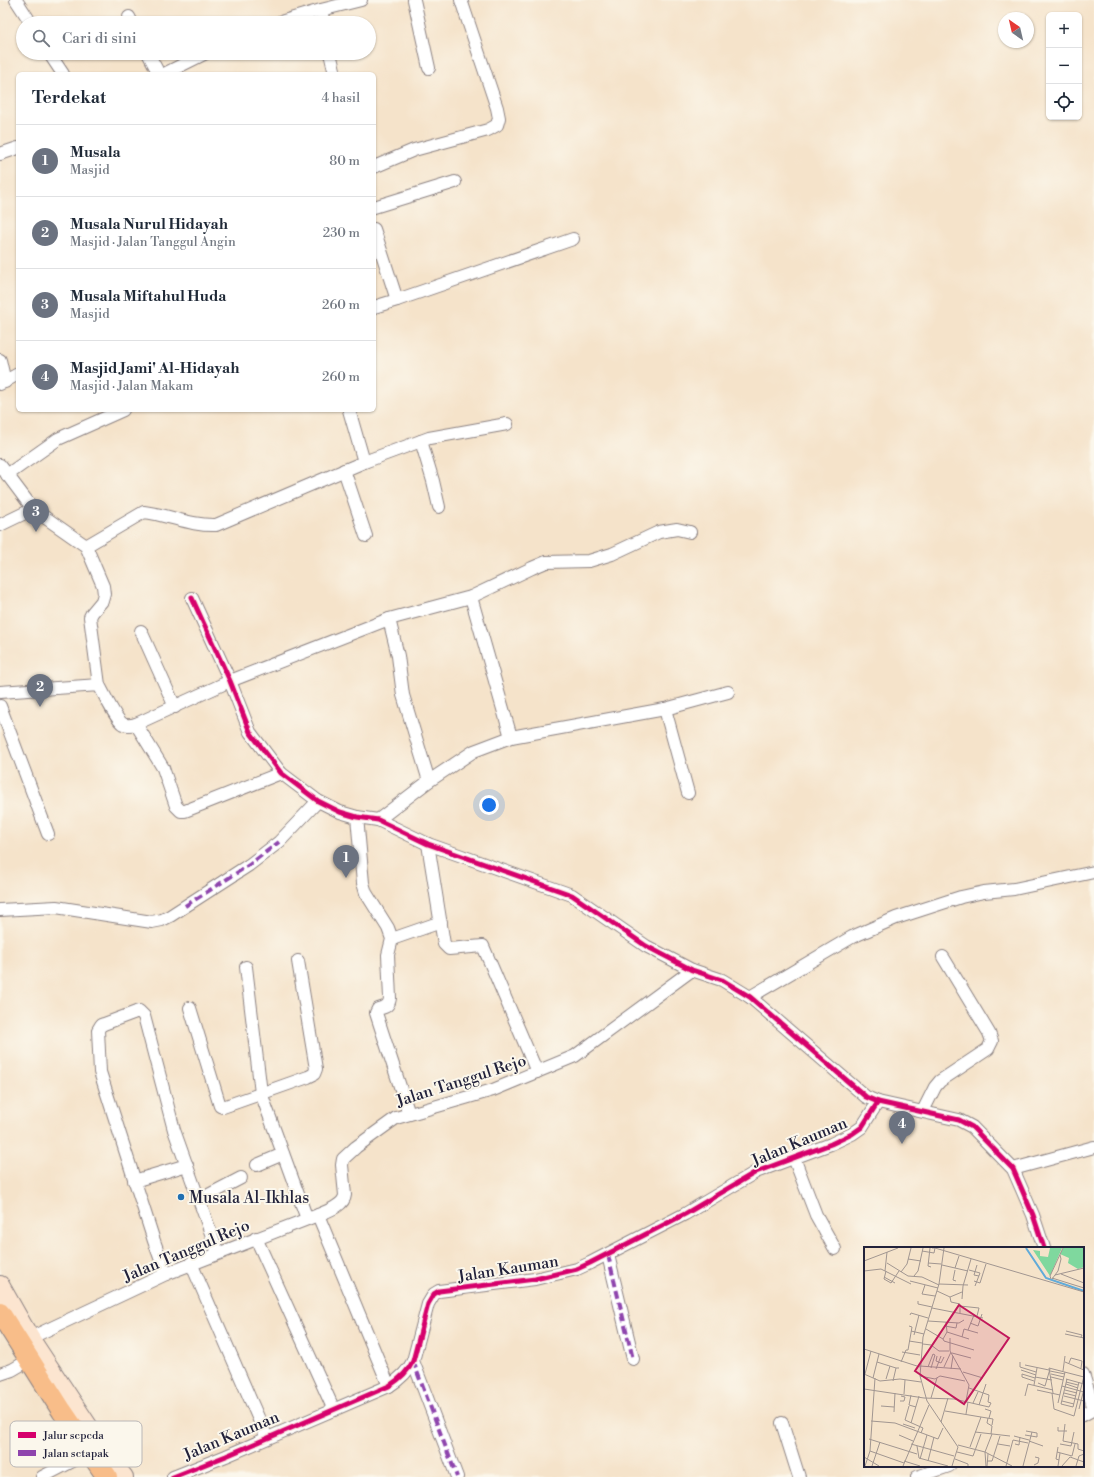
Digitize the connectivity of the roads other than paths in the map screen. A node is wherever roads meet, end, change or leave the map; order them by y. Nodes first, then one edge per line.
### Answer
1 (361, 0) edge
2 (414, 0) edge
3 (461, 0) edge
4 (20, 1) edge
5 (321, 10) junction
6 (27, 16) edge
7 (301, 16) edge
8 (322, 16) edge
9 (54, 60) edge
10 (152, 60) edge
11 (192, 60) edge
12 (332, 60) edge
13 (429, 68) dead end
14 (62, 72) edge
15 (158, 72) edge
16 (168, 72) edge
17 (335, 72) edge
18 (16, 149) edge
19 (0, 154) edge
20 (376, 165) edge
21 (454, 182) dead end
22 (376, 206) edge
23 (376, 235) edge
24 (574, 239) dead end
25 (397, 300) junction
26 (376, 306) edge
27 (0, 360) edge
28 (16, 375) edge
29 (2, 383) edge
30 (118, 412) edge
31 (350, 412) edge
32 (507, 424) dead end
33 (421, 442) junction
34 (364, 462) junction
35 (4, 470) edge
36 (344, 470) junction
37 (439, 507) dead end
38 (34, 509) junction
39 (0, 525) edge
40 (690, 532) dead end
41 (366, 536) dead end
42 (86, 546) junction
43 (471, 597) junction
44 (192, 598) dead end
45 (389, 619) junction
46 (141, 631) dead end
47 (230, 681) junction
48 (99, 685) junction
49 (0, 692) edge
50 (728, 692) dead end
51 (0, 706) edge
52 (175, 707) junction
53 (665, 709) junction
54 (136, 724) junction
55 (511, 737) junction
56 (281, 772) junction
57 (429, 781) junction
58 (688, 793) dead end
59 (318, 801) junction
60 (357, 817) junction
61 (378, 820) junction
62 (48, 834) dead end
63 (428, 844) junction
64 (1094, 872) edge
65 (0, 910) edge
66 (440, 922) junction
67 (392, 939) junction
68 (943, 957) dead end
69 (298, 961) dead end
70 (246, 967) dead end
71 (692, 970) junction
72 (750, 997) junction
73 (190, 1008) dead end
74 (537, 1072) junction
75 (261, 1093) junction
76 (878, 1102) junction
77 (922, 1111) junction
78 (409, 1114) junction
79 (1094, 1147) edge
80 (283, 1154) junction
81 (794, 1158) junction
82 (187, 1165) junction
83 (257, 1165) dead end
84 (1013, 1169) junction
85 (241, 1178) dead end
86 (134, 1181) junction
87 (199, 1200) junction
88 (312, 1217) junction
89 (256, 1238) junction
90 (1044, 1247) edge
91 (835, 1249) dead end
92 (218, 1253) junction
93 (608, 1255) junction
94 (191, 1263) junction
95 (166, 1274) junction
96 (0, 1285) edge
97 (0, 1314) edge
98 (30, 1338) junction
99 (634, 1359) dead end
100 (29, 1360) junction
101 (413, 1361) junction
102 (0, 1374) edge
103 (1084, 1377) edge
104 (389, 1386) junction
105 (1094, 1409) edge
106 (334, 1410) junction
107 (1084, 1414) edge
108 (69, 1421) edge
109 (85, 1421) edge
110 (782, 1423) dead end
111 (267, 1438) junction
112 (61, 1467) edge
113 (101, 1467) edge
114 (116, 1467) edge
115 (946, 1467) edge
116 (42, 1477) edge
117 (108, 1477) edge
118 (124, 1477) edge
119 (173, 1477) edge
120 (457, 1477) edge
121 (798, 1477) edge
122 (917, 1477) edge

1 - 5 street
2 - 13 street
3 - 20 street
4 - 6 street
5 - 7 street
5 - 8 street
9 - 14 street
10 - 15 street
11 - 16 street
12 - 17 street
18 - 19 street
21 - 22 street
23 - 25 street
24 - 25 street
25 - 26 street
27 - 29 street
28 - 29 street
30 - 35 street
31 - 34 street
32 - 33 street
33 - 34 street
33 - 37 street
34 - 36 street
35 - 38 street
36 - 41 street
36 - 42 street
38 - 39 street
38 - 42 street
40 - 43 street
42 - 48 street
43 - 45 street
43 - 55 street
44 - 47 street
45 - 47 street
45 - 57 street
46 - 52 street
47 - 52 street
47 - 56 street
48 - 49 street
48 - 54 street
50 - 53 street
51 - 62 street
52 - 54 street
53 - 55 street
53 - 58 street
54 - 56 street
55 - 57 street
56 - 59 street
57 - 61 street
59 - 60 street
59 - 65 street
60 - 61 street
60 - 67 street
61 - 63 street
63 - 66 street
63 - 71 street
64 - 72 street
66 - 67 street
66 - 74 street
67 - 78 street
68 - 77 street
69 - 75 street
70 - 75 street
71 - 72 street
71 - 74 street, Jalan Tanggul Rejo
72 - 76 street
73 - 75 street
74 - 78 street, Jalan Tanggul Rejo
75 - 80 street
76 - 77 street
76 - 81 street, Jalan Kauman
77 - 84 street
78 - 88 street, Jalan Tanggul Rejo
79 - 84 street
80 - 83 street
80 - 88 street
81 - 91 street
81 - 93 street, Jalan Kauman
82 - 86 street
82 - 86 street
82 - 87 street
84 - 90 street
85 - 87 street
86 - 95 street
87 - 92 street
88 - 89 street, Jalan Tanggul Rejo
88 - 104 street
89 - 92 street, Jalan Tanggul Rejo
89 - 106 street
92 - 94 street, Jalan Tanggul Rejo
93 - 99 street
93 - 101 street, Jalan Kauman
94 - 95 street, Jalan Tanggul Rejo
94 - 111 street
95 - 98 street, Jalan Tanggul Rejo
96 - 98 main road
97 - 100 main road
98 - 109 main road
100 - 102 street
100 - 108 main road
101 - 104 street, Jalan Kauman
101 - 120 street
103 - 105 street
104 - 106 street, Jalan Kauman
105 - 107 street
106 - 111 street, Jalan Kauman
110 - 121 street
111 - 119 street, Jalan Kauman
112 - 116 street
113 - 117 main road
114 - 118 main road
115 - 122 street

